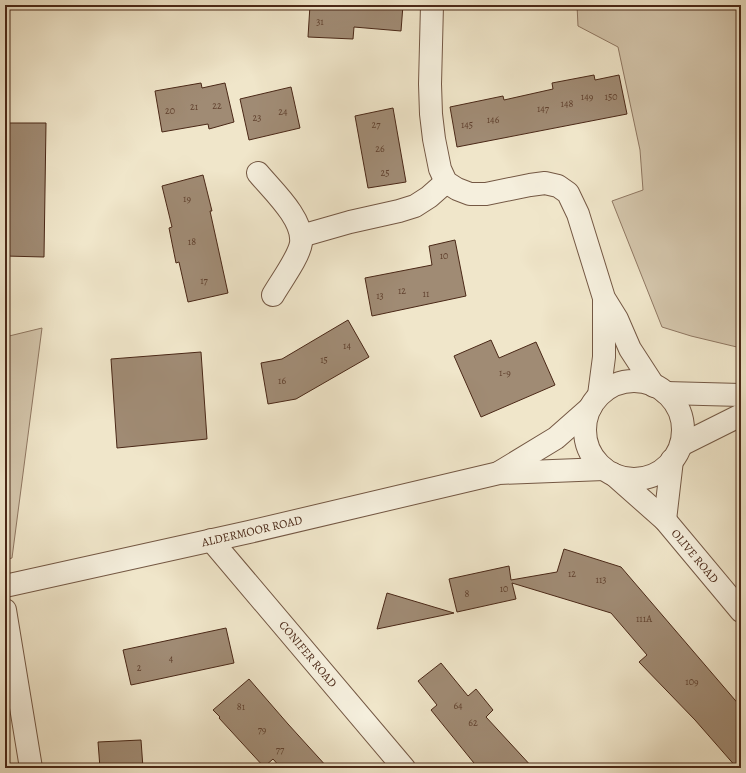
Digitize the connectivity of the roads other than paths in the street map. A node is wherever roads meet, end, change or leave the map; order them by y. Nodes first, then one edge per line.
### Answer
1 (432, 5) edge
2 (258, 173) dead end
3 (446, 182) junction
4 (301, 236) junction
5 (273, 295) dead end
6 (604, 298) junction
7 (660, 389) junction
8 (741, 395) edge
9 (594, 402) junction
10 (741, 415) edge
11 (676, 452) junction
12 (609, 471) junction
13 (499, 473) junction
14 (665, 520) junction
15 (211, 540) junction
16 (5, 586) edge
17 (5, 610) edge
18 (741, 611) edge
19 (31, 768) edge
20 (404, 768) edge

1 - 3 street
2 - 4 street
3 - 4 street
3 - 6 street
4 - 5 street
6 - 7 street
6 - 9 street
7 - 8 street
7 - 9 street
7 - 11 street
9 - 12 street
9 - 13 street, ALDERMOOR ROAD
10 - 11 street
11 - 12 street
11 - 14 street, OLIVE ROAD
12 - 13 street, ALDERMOOR ROAD
12 - 14 street, OLIVE ROAD
13 - 15 street, ALDERMOOR ROAD
14 - 18 street, OLIVE ROAD
15 - 16 street, ALDERMOOR ROAD
15 - 20 street, CONIFER ROAD
17 - 19 street

